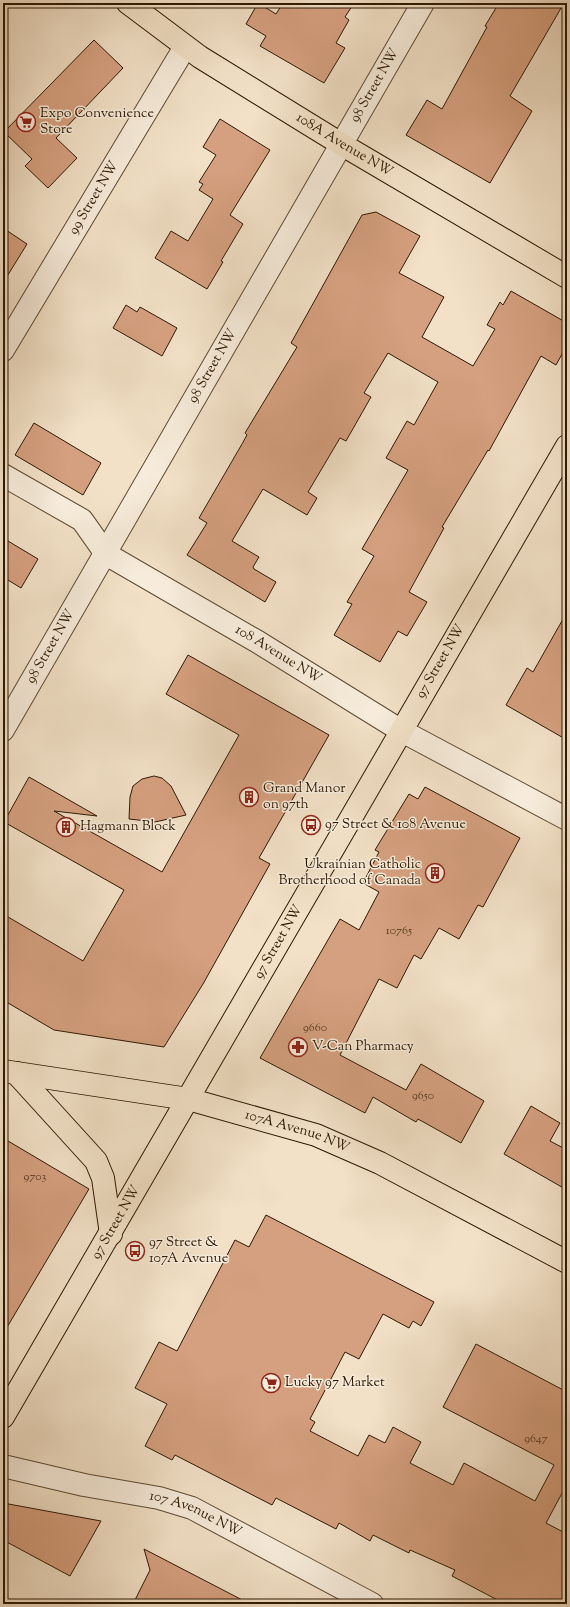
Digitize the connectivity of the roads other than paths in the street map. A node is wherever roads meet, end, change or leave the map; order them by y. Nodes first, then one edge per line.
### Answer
1 (128, 3) edge
2 (423, 3) edge
3 (185, 47) junction
4 (341, 144) junction
5 (567, 277) edge
6 (3, 350) edge
7 (567, 446) edge
8 (3, 475) edge
9 (106, 554) junction
10 (3, 730) edge
11 (400, 730) junction
12 (567, 819) edge
13 (10, 1072) edge
14 (188, 1099) junction
15 (111, 1234) junction
16 (567, 1262) edge
17 (3, 1417) edge
18 (3, 1466) edge
19 (372, 1604) edge

1 - 3 main road, 108A Avenue NW
2 - 4 street, 98 Street NW
3 - 4 main road, 108A Avenue NW
3 - 6 street, 99 Street NW
4 - 5 main road, 108A Avenue NW
4 - 9 street, 98 Street NW
7 - 11 main road, 97 Street NW
8 - 9 street, 108 Avenue NW
9 - 10 street, 98 Street NW
9 - 11 street, 108 Avenue NW
11 - 12 street, 108 Avenue NW
11 - 14 main road, 97 Street NW
13 - 14 main road, 107A Avenue NW
13 - 15 main road
14 - 15 main road, 97 Street NW
14 - 16 main road, 107A Avenue NW
15 - 17 main road, 97 Street NW
18 - 19 street, 107 Avenue NW

